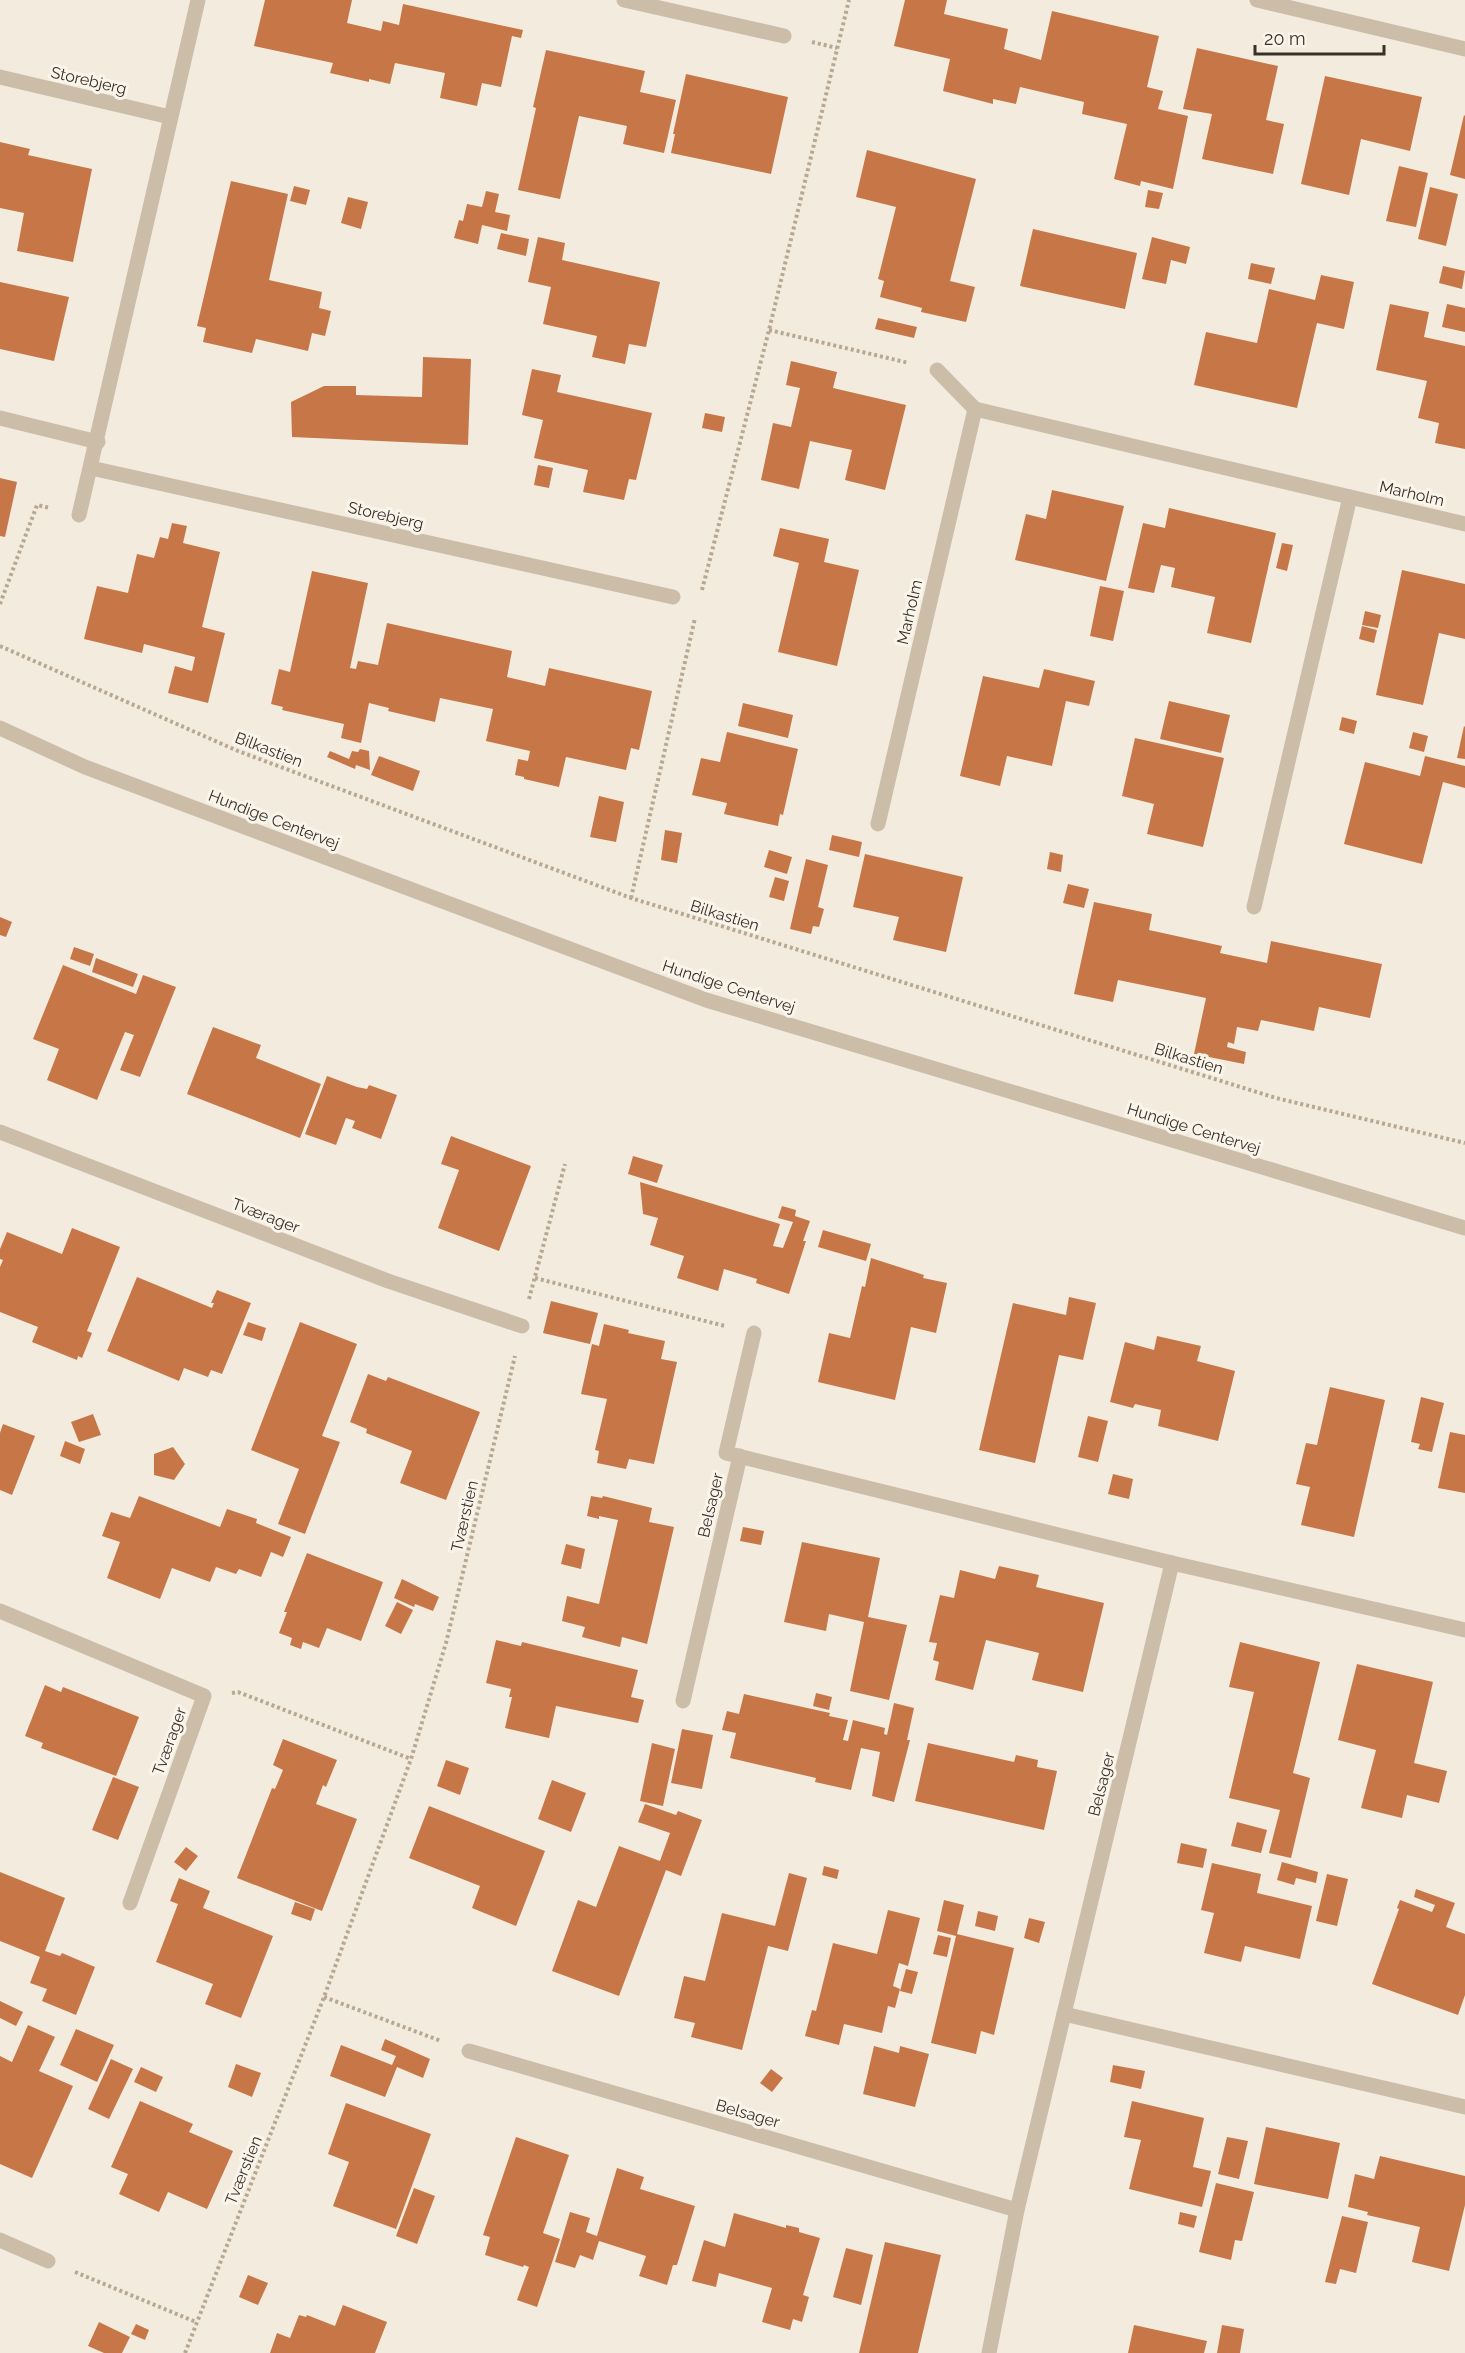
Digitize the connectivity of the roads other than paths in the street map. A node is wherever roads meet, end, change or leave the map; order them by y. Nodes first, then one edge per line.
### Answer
1 (198, 0) edge
2 (624, 0) edge
3 (1257, 0) edge
4 (784, 36) dead end
5 (1465, 48) edge
6 (0, 78) edge
7 (170, 117) junction
8 (938, 370) road end
9 (975, 409) junction
10 (0, 418) edge
11 (98, 442) junction
12 (91, 468) junction
13 (1350, 497) junction
14 (80, 515) road end
15 (1465, 524) edge
16 (673, 597) dead end
17 (0, 728) edge
18 (878, 824) dead end
19 (1254, 907) dead end
20 (0, 1132) edge
21 (1465, 1228) edge
22 (522, 1326) road end
23 (754, 1334) road end
24 (740, 1456) junction
25 (1172, 1563) junction
26 (0, 1611) edge
27 (1465, 1630) edge
28 (683, 1701) dead end
29 (130, 1904) dead end
30 (1064, 2014) junction
31 (469, 2051) road end
32 (1465, 2107) edge
33 (1017, 2210) junction
34 (0, 2240) edge
35 (48, 2261) road end
36 (989, 2353) edge

1 - 7 street
2 - 4 street
3 - 5 street
6 - 7 street, Storebjerg
7 - 11 street
8 - 9 street
9 - 13 street, Marholm
9 - 18 street, Marholm
10 - 11 street
11 - 12 street
12 - 14 street
12 - 16 street, Storebjerg
13 - 15 street, Marholm
13 - 19 street
17 - 21 street, Hundige Centervej
20 - 22 street, Tværager
23 - 24 street, Belsager
24 - 25 street, Belsager
24 - 28 street, Belsager
25 - 27 street, Belsager
25 - 30 street, Belsager
26 - 29 street, Tværager
30 - 32 street
30 - 33 street, Belsager
31 - 33 street, Belsager
33 - 36 street, Belsager
34 - 35 street

